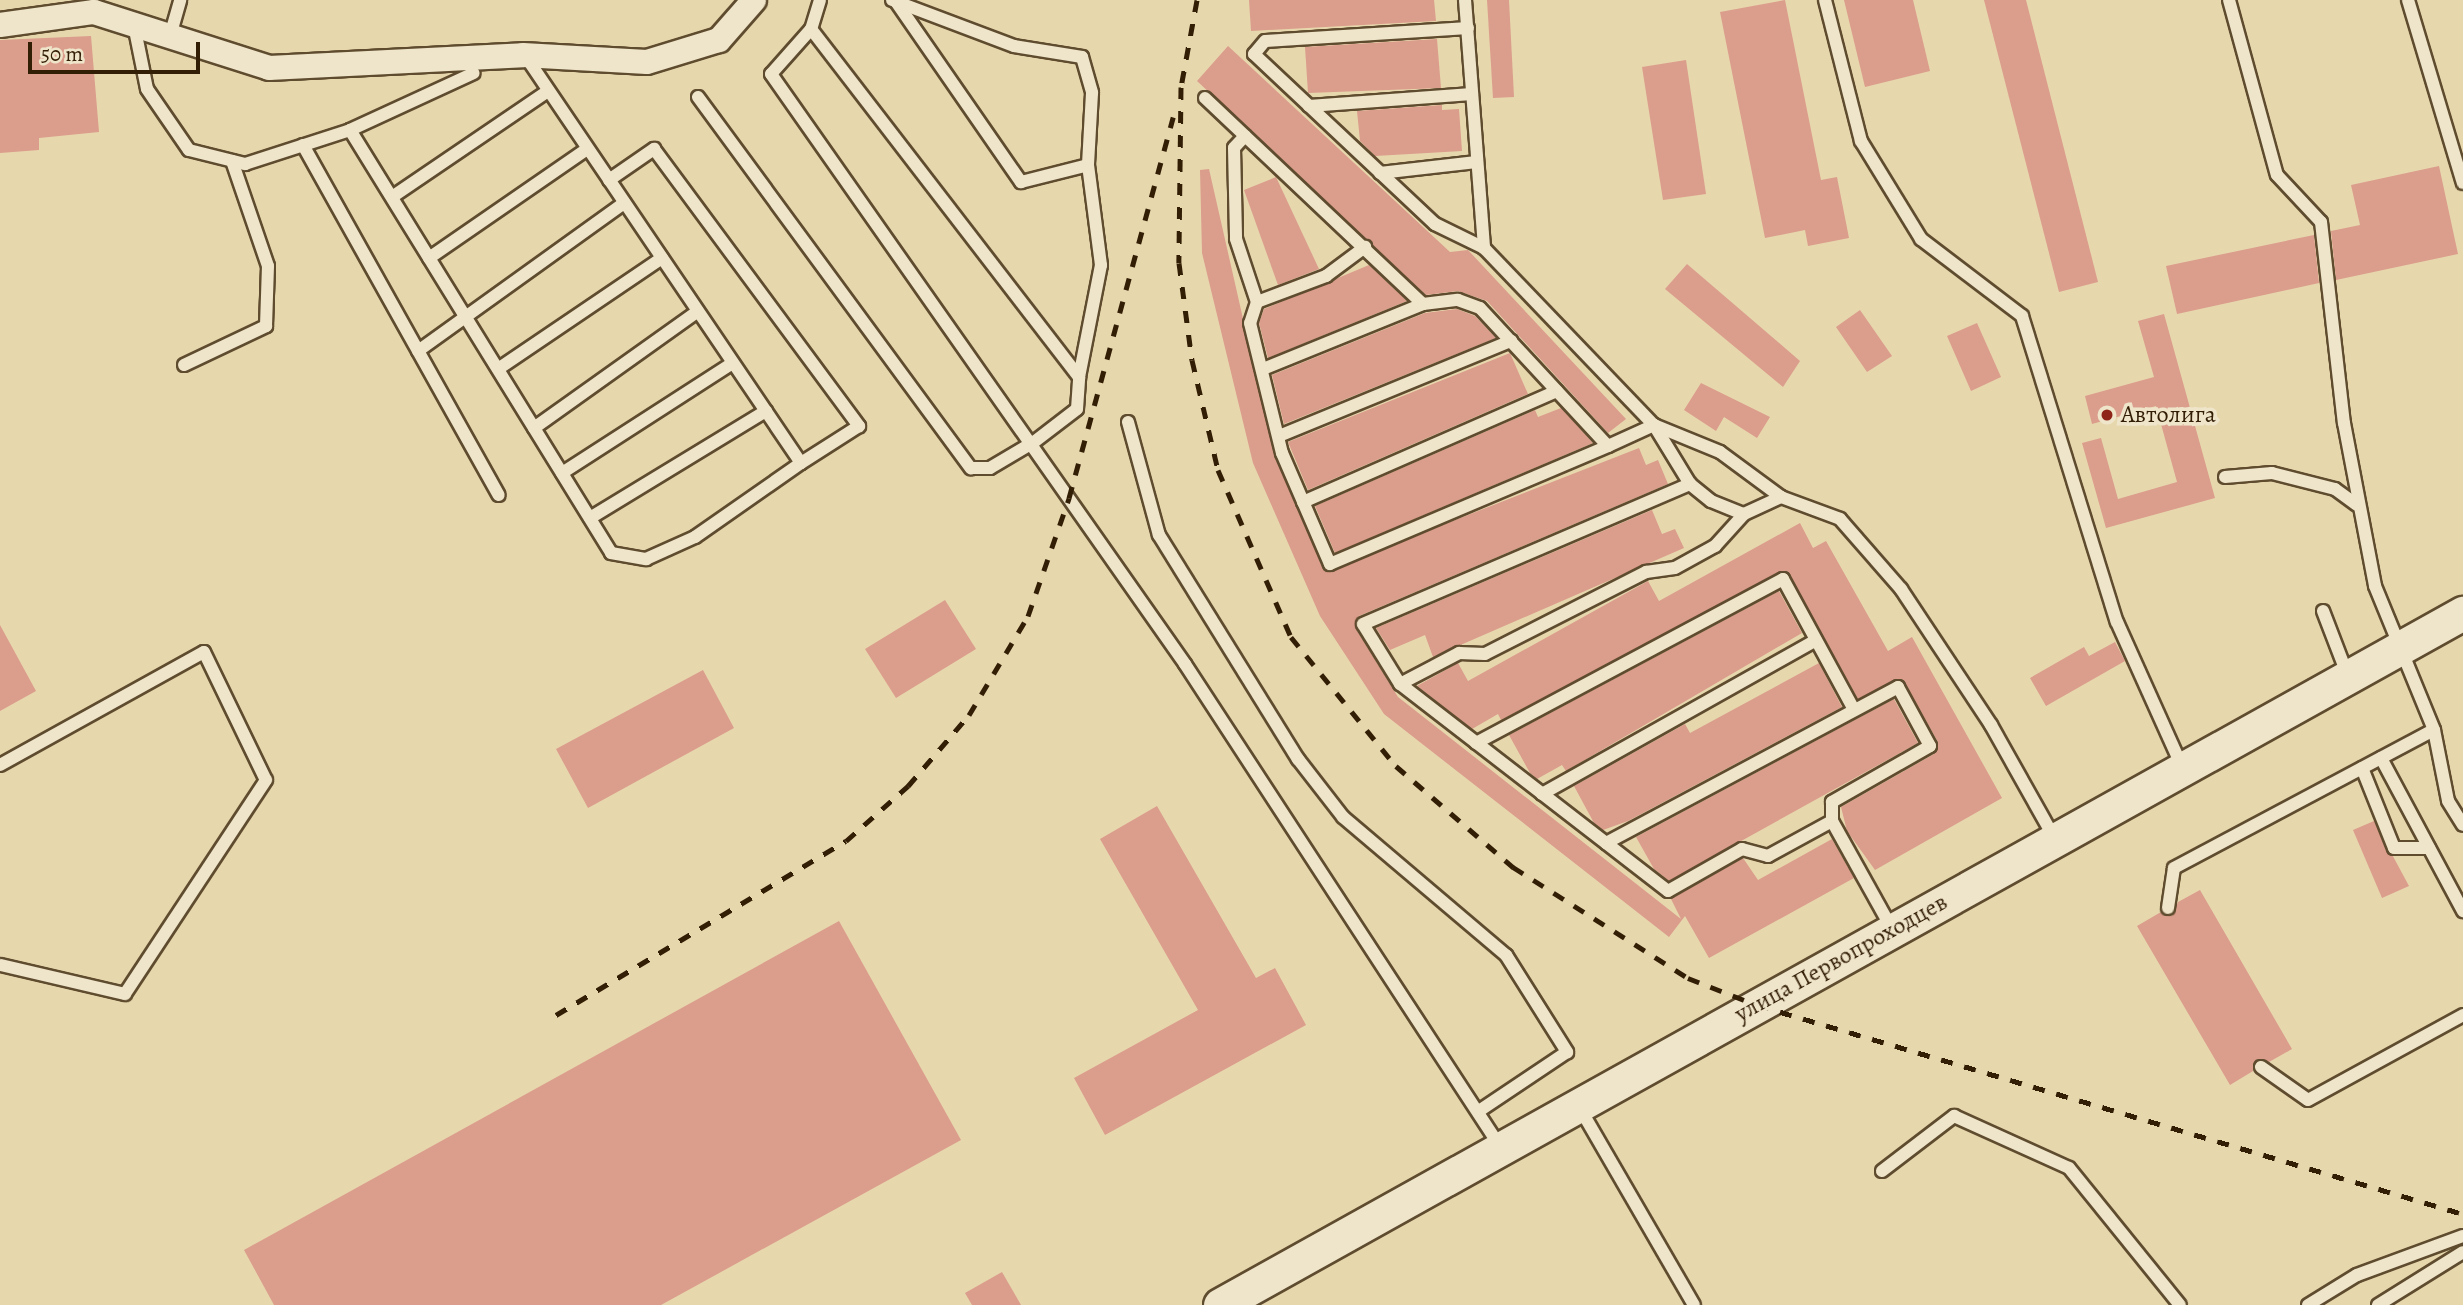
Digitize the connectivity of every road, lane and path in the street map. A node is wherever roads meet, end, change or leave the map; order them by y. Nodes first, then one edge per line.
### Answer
1 (68, 0) edge
2 (180, 0) edge
3 (754, 0) edge
4 (820, 0) edge
5 (1465, 0) edge
6 (1825, 0) edge
7 (2229, 0) edge
8 (2408, 0) edge
9 (894, 1) edge
10 (94, 12) junction
11 (0, 25) edge
12 (134, 25) junction
13 (1468, 27) junction
14 (811, 29) junction
15 (170, 36) junction
16 (523, 55) junction
17 (474, 73) dead end
18 (548, 91) junction
19 (1472, 94) junction
20 (698, 97) dead end
21 (1205, 98) dead end
22 (1309, 106) junction
23 (350, 130) junction
24 (1245, 136) junction
25 (303, 145) junction
26 (587, 149) junction
27 (232, 161) junction
28 (1476, 162) junction
29 (1088, 165) junction
30 (1380, 173) junction
31 (609, 180) junction
32 (2463, 183) edge
33 (392, 197) junction
34 (624, 202) junction
35 (1365, 247) junction
36 (1484, 248) junction
37 (429, 258) junction
38 (662, 258) junction
39 (1257, 302) junction
40 (1423, 304) junction
41 (698, 311) junction
42 (467, 320) junction
43 (1511, 341) junction
44 (418, 351) junction
45 (733, 363) junction
46 (184, 365) dead end
47 (498, 369) junction
48 (1263, 369) junction
49 (1079, 377) junction
50 (1557, 391) junction
51 (766, 411) junction
52 (1128, 422) dead end
53 (1654, 425) junction
54 (534, 428) junction
55 (1279, 436) junction
56 (1034, 443) junction
57 (1608, 446) junction
58 (801, 463) junction
59 (562, 473) junction
60 (2225, 477) dead end
61 (1690, 484) junction
62 (499, 495) dead end
63 (1780, 497) junction
64 (1303, 502) junction
65 (2357, 505) junction
66 (1744, 514) junction
67 (590, 518) junction
68 (2323, 611) dead end
69 (2463, 613) edge
70 (1816, 640) junction
71 (2402, 648) junction
72 (2348, 677) junction
73 (1400, 684) junction
74 (1854, 710) junction
75 (2434, 730) junction
76 (1476, 743) junction
77 (2381, 758) junction
78 (0, 765) edge
79 (2362, 768) junction
80 (2183, 769) junction
81 (1542, 794) junction
82 (1832, 821) junction
83 (2463, 825) edge
84 (2055, 840) junction
85 (1605, 843) junction
86 (2429, 848) junction
87 (2168, 908) dead end
88 (2463, 911) edge
89 (1893, 930) junction
90 (0, 965) edge
91 (2463, 1015) edge
92 (2261, 1067) dead end
93 (1578, 1105) junction
94 (1479, 1111) junction
95 (1501, 1148) junction
96 (1882, 1171) dead end
97 (2463, 1236) edge
98 (2463, 1252) edge
99 (2394, 1301) edge
100 (1220, 1305) edge
101 (1694, 1305) edge
102 (2180, 1305) edge
103 (2308, 1305) edge
104 (2378, 1305) edge

1 - 10 lane
2 - 15 lane
3 - 16 street
4 - 14 lane
5 - 13 lane
6 - 80 lane
7 - 65 lane
8 - 32 lane
9 - 29 lane
9 - 29 lane
10 - 11 street
10 - 12 street
12 - 15 street
12 - 27 lane
13 - 19 lane
13 - 22 lane
14 - 49 lane
14 - 56 lane
15 - 16 street
16 - 18 lane
17 - 23 lane
18 - 26 lane
18 - 33 lane
19 - 22 lane
19 - 28 lane
20 - 56 lane
21 - 24 lane
22 - 30 lane
23 - 25 lane
23 - 33 lane
24 - 35 lane
24 - 39 lane
25 - 27 lane
25 - 44 lane
26 - 31 lane
26 - 37 lane
27 - 46 lane
28 - 30 lane
28 - 36 lane
29 - 49 lane
30 - 36 lane
31 - 34 lane
31 - 58 lane
33 - 37 lane
34 - 38 lane
34 - 42 lane
35 - 39 lane
35 - 40 lane
36 - 53 lane
37 - 42 lane
38 - 41 lane
38 - 47 lane
39 - 48 lane
40 - 43 lane
40 - 48 lane
41 - 45 lane
41 - 54 lane
42 - 44 lane
42 - 47 lane
43 - 50 lane
43 - 55 lane
44 - 62 lane
45 - 51 lane
45 - 59 lane
47 - 54 lane
48 - 55 lane
49 - 56 lane
50 - 57 lane
50 - 64 lane
51 - 58 lane
51 - 67 lane
52 - 94 lane
53 - 57 lane
53 - 61 lane
53 - 63 lane
54 - 59 lane
55 - 64 lane
56 - 94 lane
57 - 64 lane
58 - 67 lane
59 - 67 lane
60 - 65 lane
61 - 66 lane
61 - 73 lane
63 - 66 lane
63 - 84 lane
65 - 71 lane
66 - 73 lane
68 - 72 lane
69 - 71 street, улица Первопроходцев
70 - 74 lane
70 - 76 lane
70 - 81 lane
71 - 72 street, улица Первопроходцев
71 - 75 lane
72 - 80 street, улица Первопроходцев
73 - 76 lane
74 - 82 lane
74 - 85 lane
75 - 77 lane
75 - 83 lane
76 - 81 lane
77 - 79 lane
77 - 86 lane
78 - 90 lane
79 - 86 lane
79 - 87 lane
80 - 84 street, улица Первопроходцев
81 - 85 lane
82 - 85 lane
82 - 89 lane
84 - 89 street, улица Первопроходцев
86 - 88 lane
89 - 93 street, улица Первопроходцев
91 - 92 lane
93 - 95 street, улица Первопроходцев
93 - 101 lane
94 - 95 lane
95 - 100 street, улица Первопроходцев
96 - 102 lane
97 - 103 lane
98 - 99 lane
99 - 104 lane

